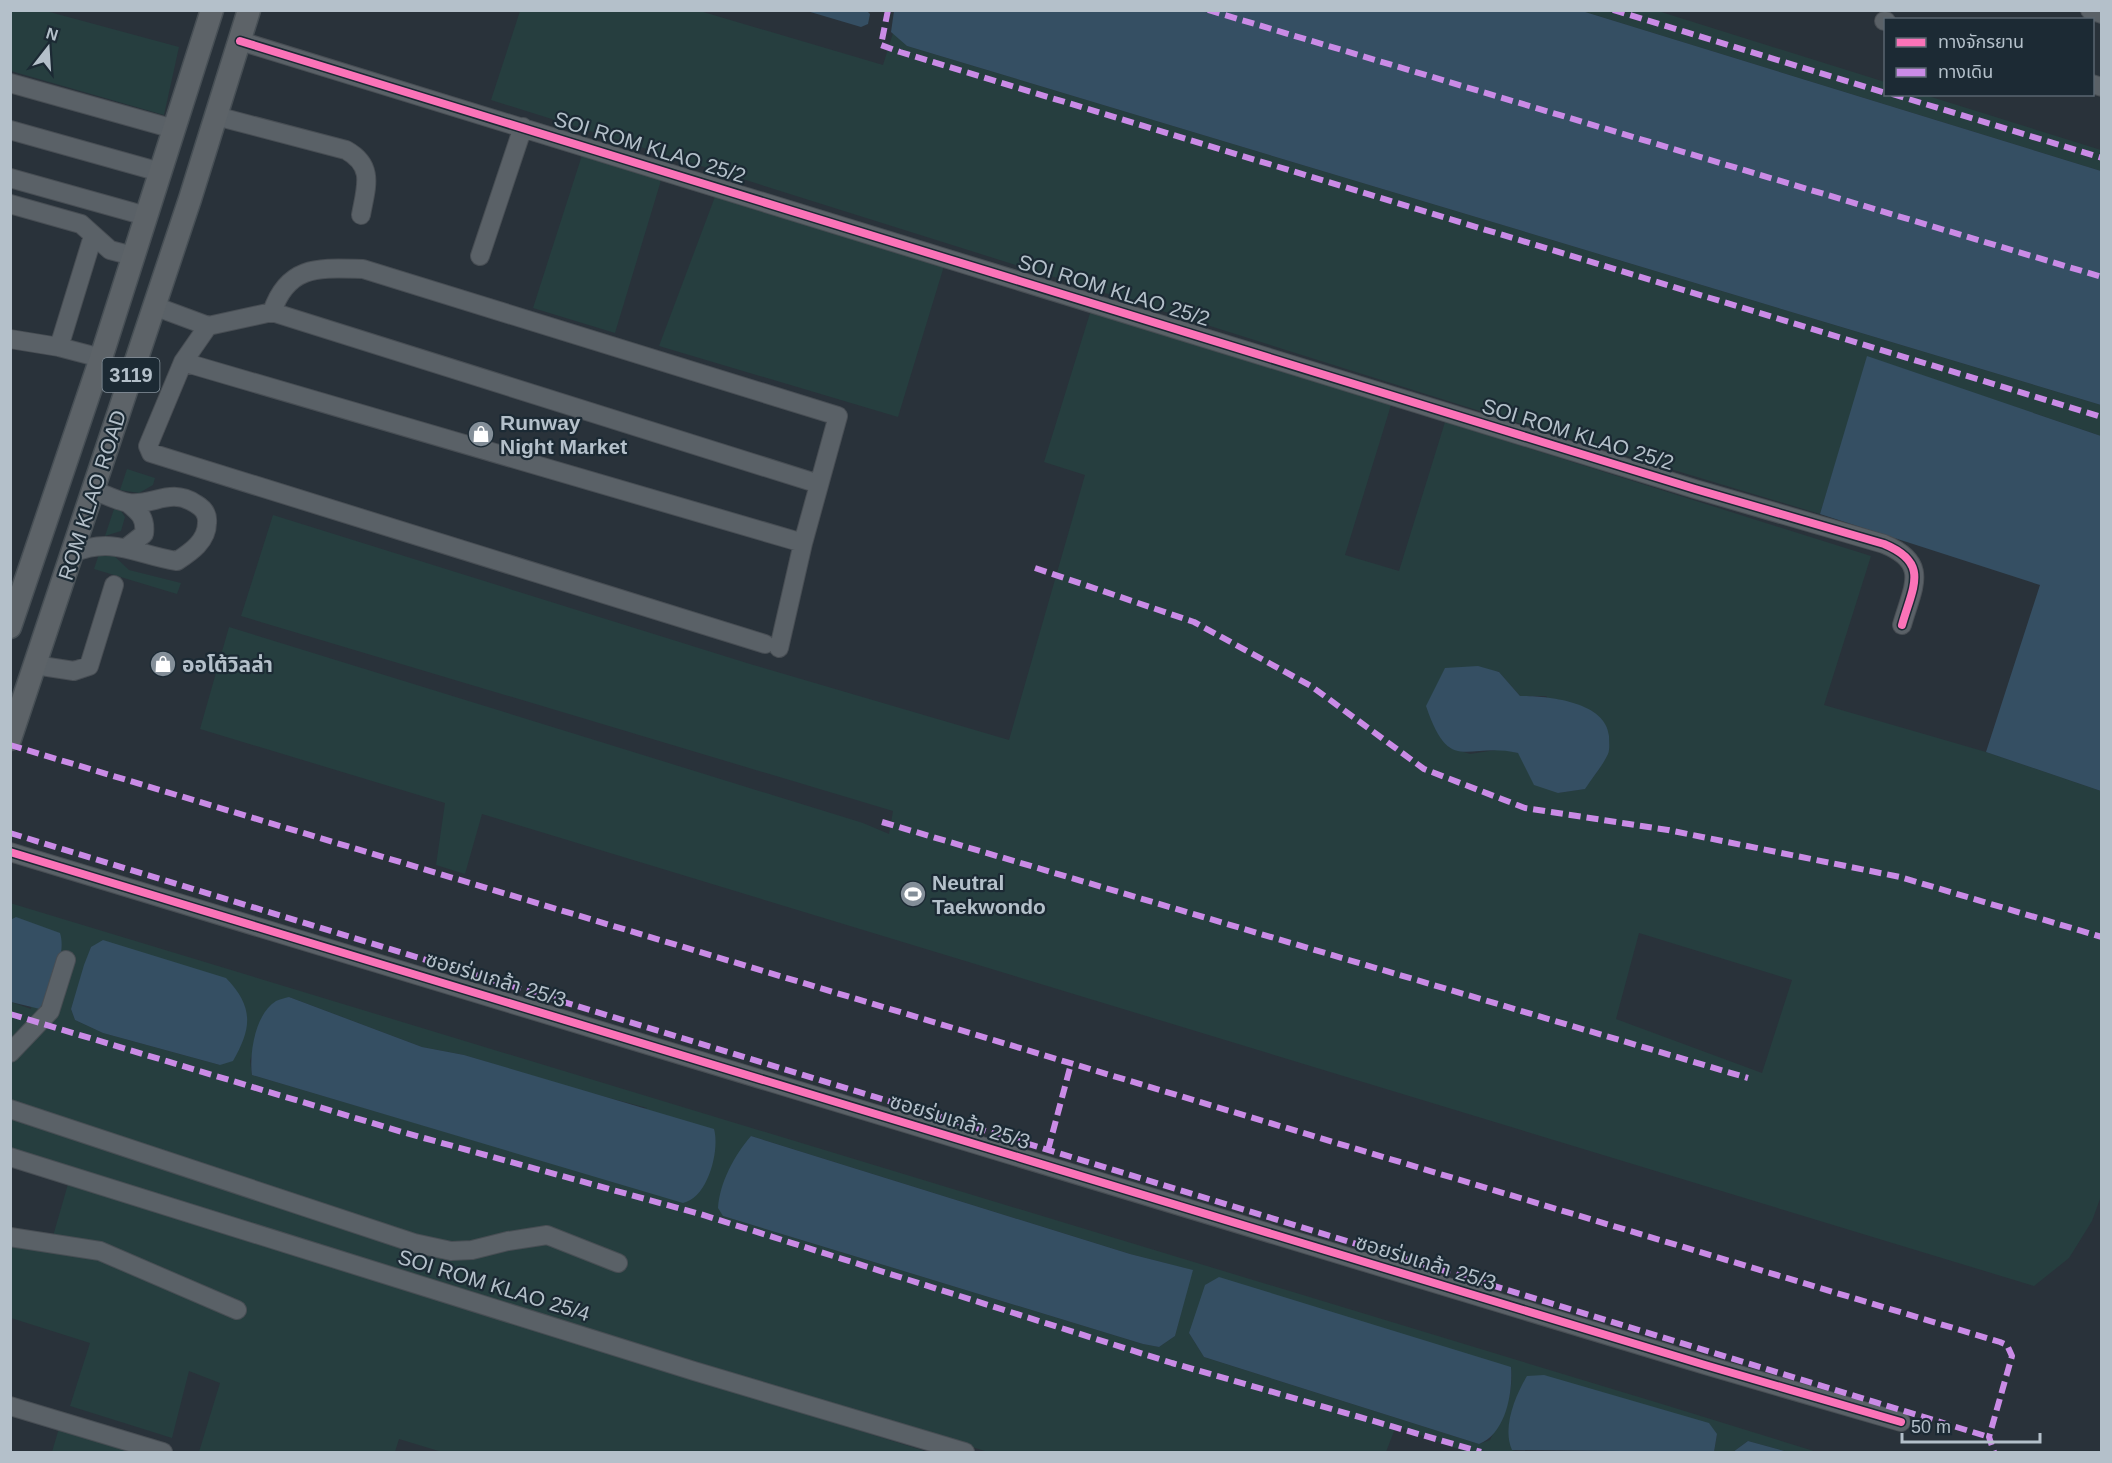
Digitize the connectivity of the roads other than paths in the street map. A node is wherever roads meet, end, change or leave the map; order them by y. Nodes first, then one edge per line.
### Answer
1 (212, 10) edge
2 (249, 10) edge
3 (2090, 10) edge
4 (2102, 14) edge
5 (240, 40) junction
6 (10, 83) edge
7 (216, 116) junction
8 (523, 127) junction
9 (174, 129) junction
10 (10, 130) edge
11 (160, 172) junction
12 (10, 178) edge
13 (10, 204) edge
14 (361, 215) dead end
15 (146, 216) junction
16 (93, 236) junction
17 (133, 256) junction
18 (480, 256) dead end
19 (154, 306) junction
20 (272, 312) junction
21 (208, 326) junction
22 (10, 339) edge
23 (59, 347) junction
24 (101, 358) junction
25 (183, 363) junction
26 (819, 484) junction
27 (93, 490) junction
28 (128, 502) junction
29 (802, 543) junction
30 (126, 548) junction
31 (73, 554) junction
32 (114, 585) dead end
33 (1902, 625) dead end
34 (10, 627) edge
35 (35, 665) junction
36 (10, 739) edge
37 (10, 852) edge
38 (66, 960) dead end
39 (10, 1053) edge
40 (10, 1108) edge
41 (10, 1156) edge
42 (10, 1237) edge
43 (618, 1263) dead end
44 (237, 1310) dead end
45 (10, 1406) edge
46 (1901, 1422) dead end
47 (163, 1452) edge
48 (965, 1452) edge

1 - 9 main road, ROM KLAO ROAD / 3119
2 - 5 main road, ROM KLAO ROAD / 3119
3 - 4 street
5 - 7 main road, ROM KLAO ROAD / 3119
5 - 8 street, SOI ROM KLAO 25/2
6 - 9 street
7 - 14 street
7 - 19 main road, ROM KLAO ROAD / 3119
8 - 18 street
8 - 33 street, SOI ROM KLAO 25/2
9 - 11 main road, ROM KLAO ROAD / 3119
10 - 11 street
11 - 15 main road, ROM KLAO ROAD / 3119
12 - 15 street
13 - 16 street
15 - 17 main road, ROM KLAO ROAD / 3119
16 - 17 street
16 - 23 street
17 - 24 main road, ROM KLAO ROAD / 3119
19 - 21 street
19 - 27 main road, ROM KLAO ROAD / 3119
20 - 21 street
20 - 26 street
20 - 26 street
21 - 25 street
22 - 23 street
23 - 24 street
24 - 34 main road, ROM KLAO ROAD / 3119
25 - 29 street
25 - 29 street
26 - 29 street
27 - 28 street
27 - 31 main road, ROM KLAO ROAD / 3119
28 - 30 street
28 - 30 street
30 - 31 street
31 - 35 main road, ROM KLAO ROAD / 3119
32 - 35 street
35 - 36 main road, ROM KLAO ROAD / 3119
37 - 46 street, ซอยร่มเกล้า 25/3
38 - 39 street
40 - 43 street
41 - 48 street, SOI ROM KLAO 25/4
42 - 44 street
45 - 47 street

